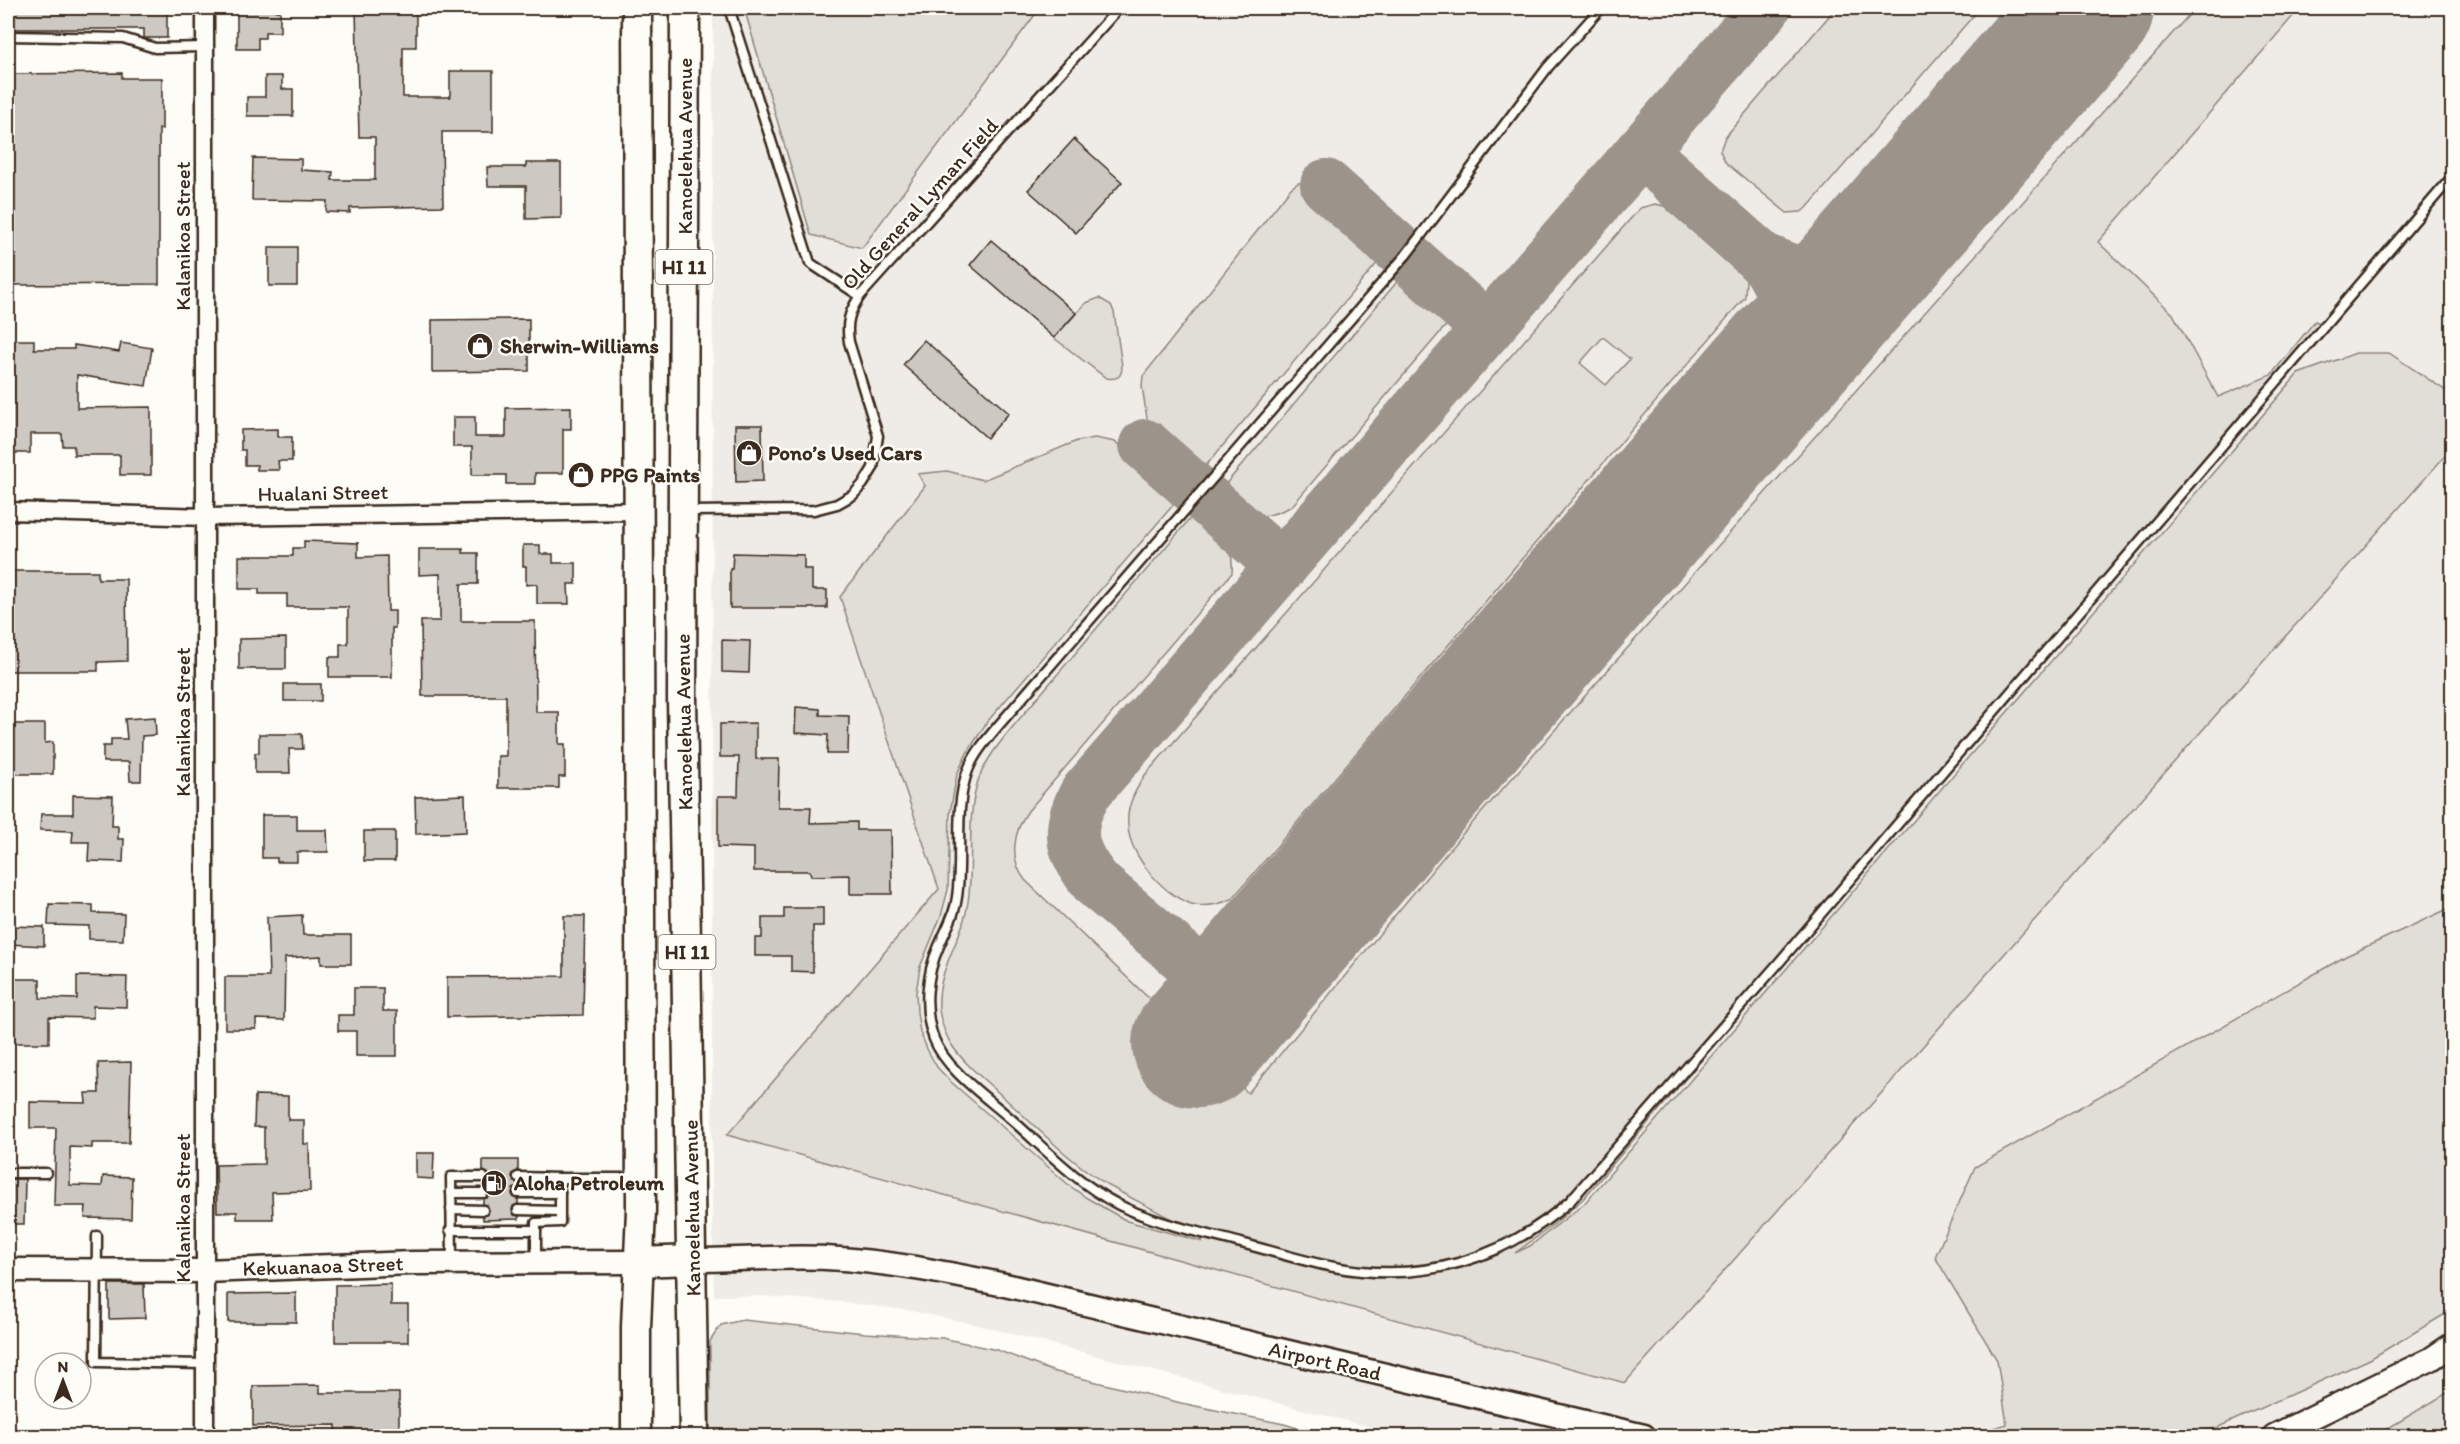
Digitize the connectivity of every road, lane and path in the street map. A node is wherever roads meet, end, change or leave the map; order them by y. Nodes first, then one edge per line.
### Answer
1 (205, 8) edge
2 (638, 8) edge
3 (685, 8) edge
4 (729, 8) edge
5 (1119, 8) edge
6 (1600, 8) edge
7 (8, 36) edge
8 (205, 46) junction
9 (2452, 177) edge
10 (860, 296) junction
11 (8, 511) edge
12 (638, 511) junction
13 (683, 511) junction
14 (206, 517) junction
15 (8, 1173) edge
16 (46, 1173) dead end
17 (483, 1177) dead end
18 (518, 1177) dead end
19 (560, 1178) junction
20 (641, 1178) junction
21 (451, 1193) junction
22 (483, 1193) dead end
23 (518, 1193) dead end
24 (560, 1193) junction
25 (451, 1209) junction
26 (483, 1210) dead end
27 (518, 1210) dead end
28 (559, 1211) junction
29 (450, 1230) junction
30 (536, 1230) junction
31 (97, 1236) dead end
32 (692, 1260) junction
33 (639, 1262) junction
34 (536, 1263) junction
35 (452, 1264) junction
36 (8, 1270) edge
37 (96, 1271) junction
38 (205, 1271) junction
39 (2452, 1345) edge
40 (205, 1364) junction
41 (205, 1437) edge
42 (636, 1437) edge
43 (694, 1437) edge
44 (1644, 1437) edge
45 (2274, 1437) edge

1 - 8 street, Kalanikoa Street
2 - 12 highway, Kanoelehua Avenue / HI 11
3 - 13 highway, Kanoelehua Avenue / HI 11
4 - 10 lane
5 - 10 lane, Old General Lyman Field
6 - 9 lane
7 - 8 lane
8 - 14 street, Kalanikoa Street
10 - 13 lane, Old General Lyman Field
11 - 14 street, Hualani Street
12 - 14 street, Hualani Street
12 - 20 highway, Kanoelehua Avenue / HI 11
13 - 32 highway, Kanoelehua Avenue / HI 11
14 - 38 street, Kalanikoa Street
15 - 16 lane
17 - 21 lane
18 - 19 lane
19 - 20 lane
19 - 24 lane
20 - 33 highway, Kanoelehua Avenue / HI 11
21 - 22 lane
21 - 25 lane
23 - 24 lane
24 - 28 lane
25 - 26 lane
25 - 29 lane
27 - 28 lane
28 - 30 lane
29 - 30 lane
29 - 35 lane
30 - 34 lane
31 - 37 lane
32 - 33 highway
32 - 43 highway, Kanoelehua Avenue / HI 11
32 - 44 street, Airport Road
33 - 34 street, Kekuanaoa Street
33 - 42 highway, Kanoelehua Avenue / HI 11
34 - 35 street, Kekuanaoa Street
35 - 38 street, Kekuanaoa Street
36 - 37 street, Kekuanaoa Street
37 - 38 street, Kekuanaoa Street
37 - 40 lane
38 - 40 street, Kalanikoa Street
39 - 45 street
40 - 41 street, Kalanikoa Street

